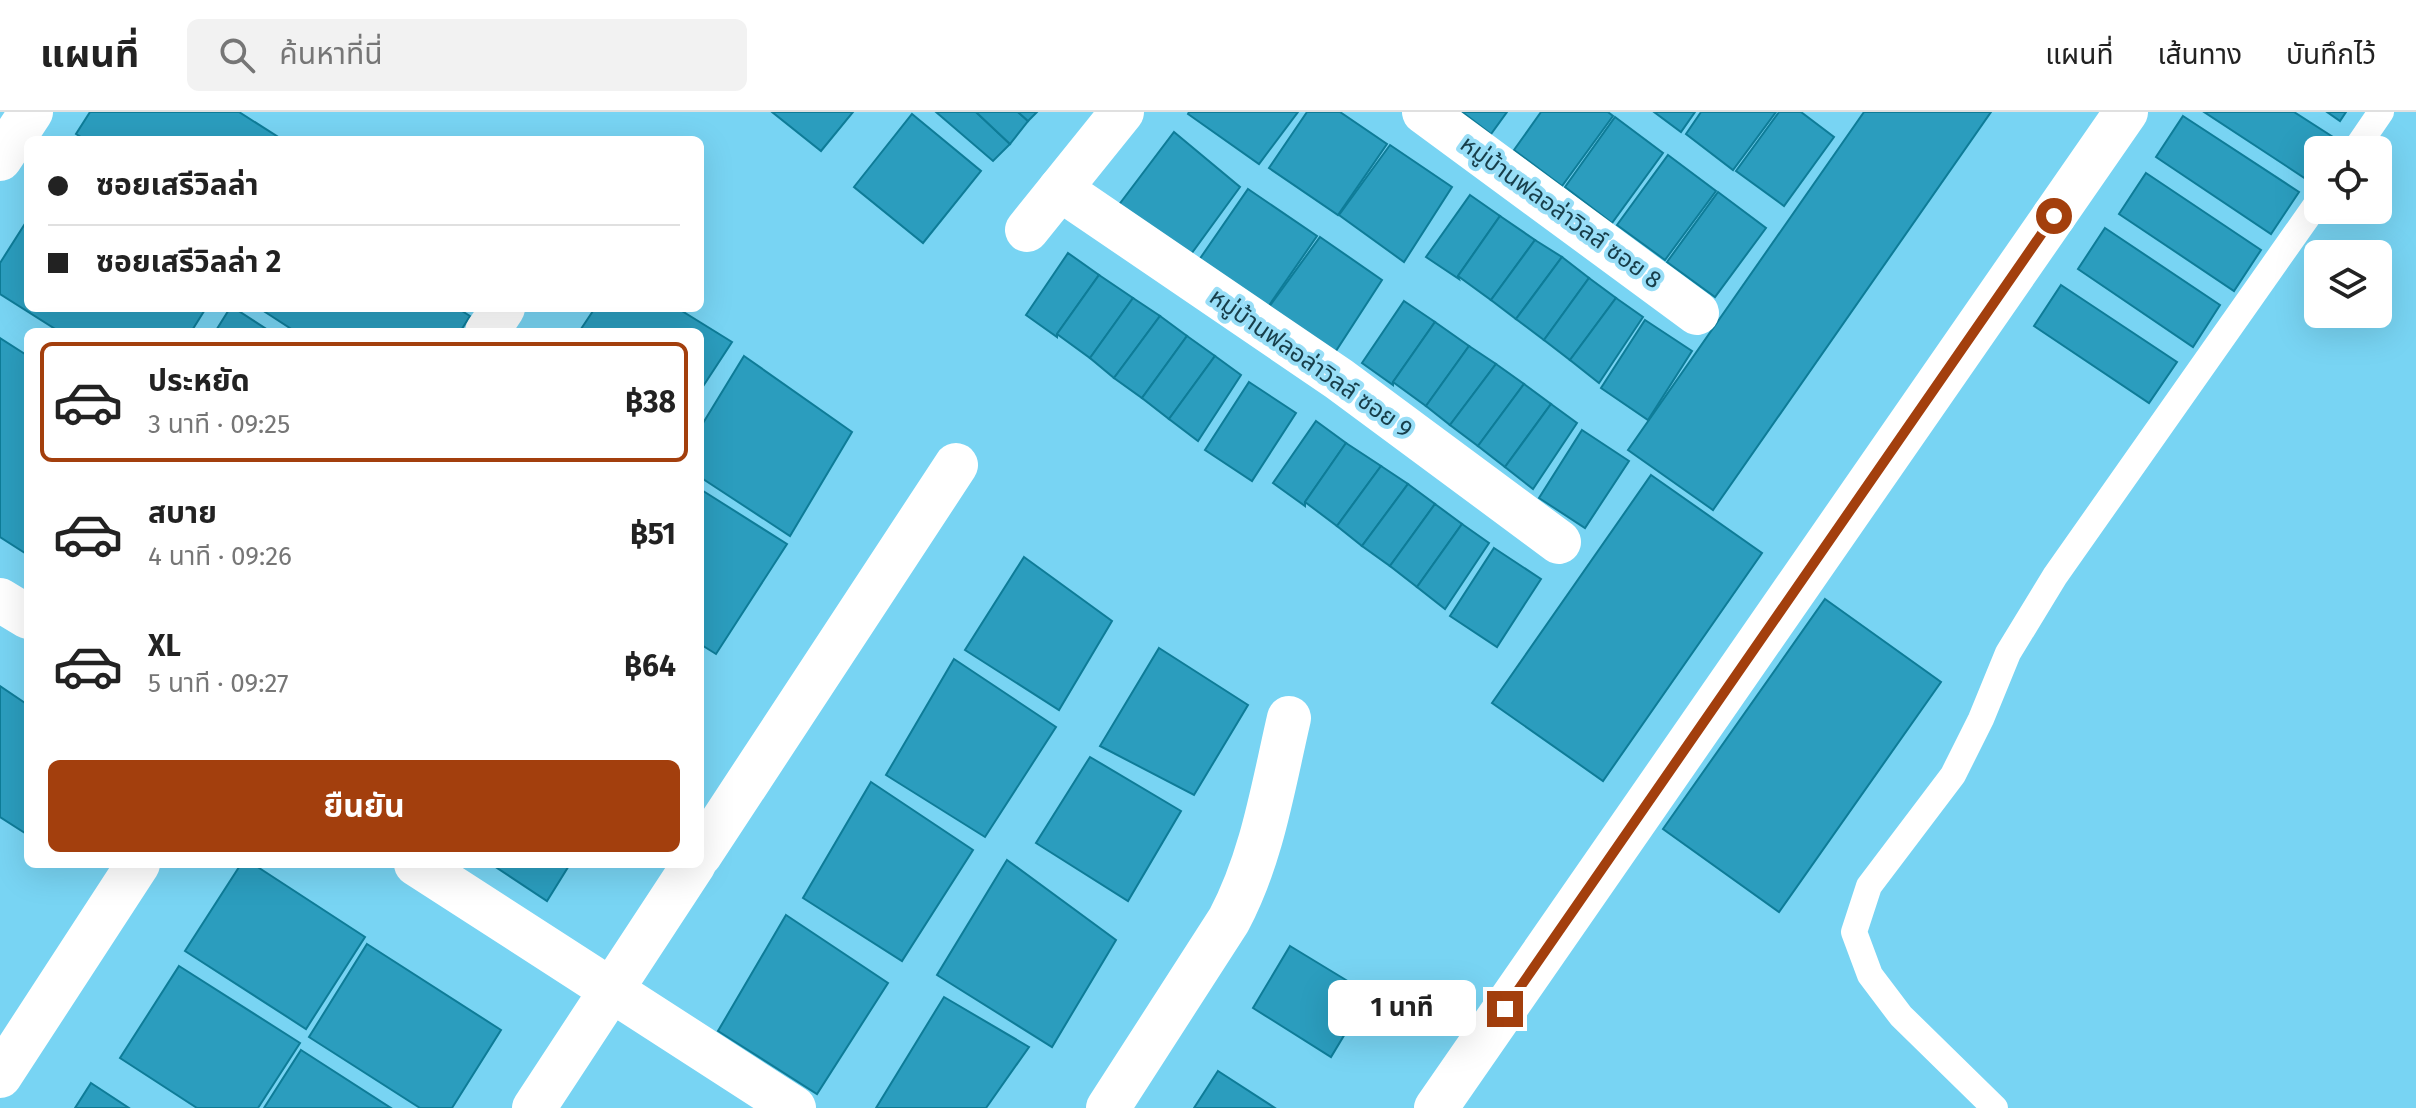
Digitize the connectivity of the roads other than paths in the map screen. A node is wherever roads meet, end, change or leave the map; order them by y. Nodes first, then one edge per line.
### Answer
1 (31, 112) edge
2 (1122, 112) edge
3 (1424, 112) edge
4 (2126, 112) edge
5 (2381, 112) edge
6 (2365, 136) edge
7 (0, 159) edge
8 (1060, 189) junction
9 (2304, 222) edge
10 (1027, 230) dead end
11 (1697, 313) dead end
12 (956, 465) dead end
13 (1559, 542) dead end
14 (0, 600) edge
15 (24, 615) edge
16 (1289, 718) dead end
17 (704, 849) edge
18 (135, 868) edge
19 (422, 868) edge
20 (691, 868) edge
21 (611, 988) junction
22 (0, 1076) edge
23 (1440, 1107) edge
24 (534, 1108) edge
25 (794, 1108) edge
26 (1108, 1108) edge
27 (1995, 1108) edge

1 - 7 street
2 - 8 street
3 - 11 street, หมู่บ้านฟลอล่าวิลล์ ซอย 8
4 - 23 street
5 - 6 lane
8 - 10 street
8 - 13 street, หมู่บ้านฟลอล่าวิลล์ ซอย 9
9 - 27 lane
12 - 17 street
14 - 15 street
16 - 26 street
18 - 22 street
19 - 21 street
20 - 21 street
21 - 24 street
21 - 25 street

